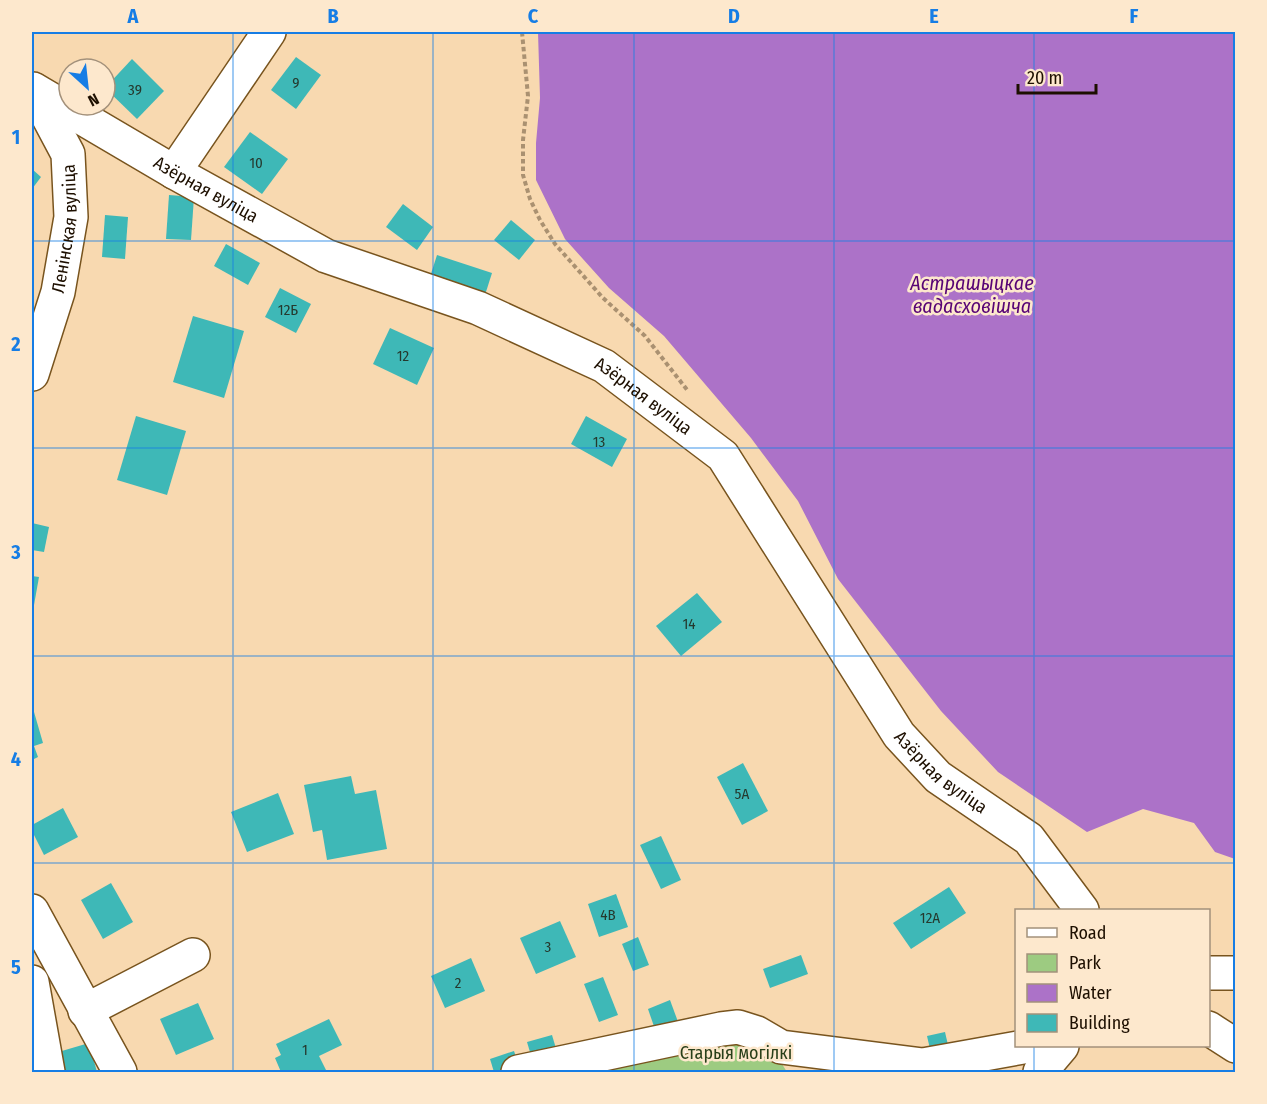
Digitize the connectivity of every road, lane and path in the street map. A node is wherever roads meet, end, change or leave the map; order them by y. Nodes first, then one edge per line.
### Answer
1 (269, 32) edge
2 (522, 32) edge
3 (32, 88) edge
4 (174, 172) junction
5 (32, 374) edge
6 (693, 396) dead end
7 (1081, 909) edge
8 (32, 911) edge
9 (193, 955) dead end
10 (1210, 973) edge
11 (1236, 973) edge
12 (32, 982) edge
13 (86, 1011) junction
14 (1210, 1029) edge
15 (1236, 1046) edge
16 (1025, 1047) edge
17 (1061, 1047) edge
18 (788, 1060) edge
19 (926, 1069) edge
20 (48, 1072) edge
21 (120, 1072) edge
22 (518, 1072) edge
23 (1040, 1072) edge

1 - 4 street
2 - 6 path
3 - 4 street, Азёрная вуліца
3 - 5 street, Ленінская вуліца
4 - 7 street, Азёрная вуліца
8 - 13 street
9 - 13 street
10 - 11 street
12 - 20 street
13 - 21 street
14 - 15 street
16 - 19 street
17 - 23 street
18 - 19 street
18 - 22 street

